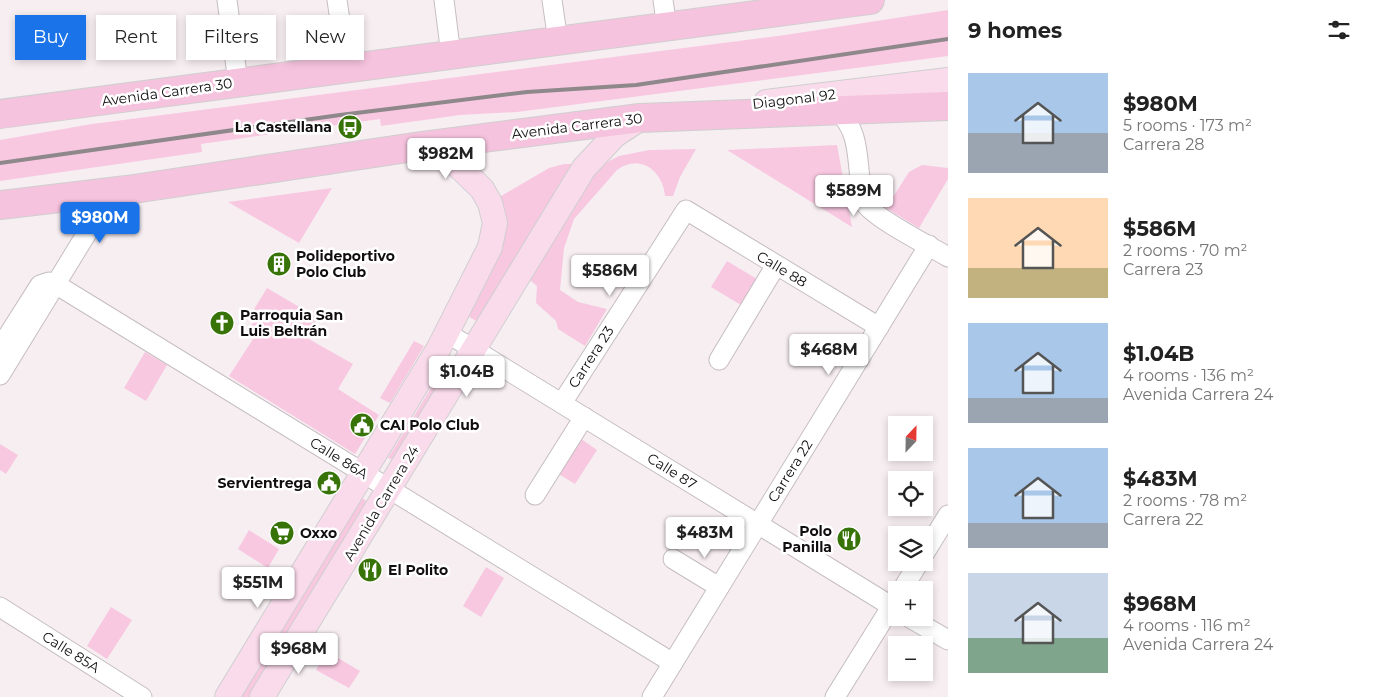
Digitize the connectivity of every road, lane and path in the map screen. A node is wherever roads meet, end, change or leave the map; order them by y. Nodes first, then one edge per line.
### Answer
1 (227, 0) edge
2 (338, 0) edge
3 (444, 0) edge
4 (552, 0) edge
5 (663, 0) edge
6 (870, 0) edge
7 (667, 27) junction
8 (558, 42) junction
9 (451, 55) junction
10 (346, 68) junction
11 (948, 80) edge
12 (238, 82) junction
13 (948, 106) edge
14 (838, 111) junction
15 (0, 114) edge
16 (640, 118) junction
17 (421, 146) junction
18 (127, 190) junction
19 (0, 205) edge
20 (686, 210) joint
21 (929, 246) junction
22 (948, 257) edge
23 (776, 265) junction
24 (57, 285) junction
25 (879, 327) junction
26 (447, 333) junction
27 (0, 348) edge
28 (474, 349) junction
29 (718, 360) dead end
30 (0, 375) edge
31 (562, 403) junction
32 (584, 417) junction
33 (364, 473) junction
34 (390, 489) junction
35 (535, 494) dead end
36 (948, 515) edge
37 (758, 524) junction
38 (933, 539) edge
39 (673, 559) dead end
40 (719, 587) junction
41 (888, 597) edge
42 (2, 613) edge
43 (888, 614) edge
44 (924, 626) edge
45 (948, 640) edge
46 (673, 663) junction
47 (142, 697) edge
48 (227, 697) edge
49 (262, 697) edge
50 (652, 697) edge
51 (835, 697) edge

1 - 12 street
2 - 10 street
3 - 9 street
4 - 8 street
5 - 7 street
6 - 7 highway, Avenida Carrera 30
7 - 8 highway, Avenida Carrera 30
8 - 9 highway, Avenida Carrera 30
9 - 10 highway, Avenida Carrera 30
10 - 12 highway, Avenida Carrera 30
11 - 16 main road, Diagonal 92
12 - 15 highway, Avenida Carrera 30
13 - 14 highway, Avenida Carrera 30
14 - 16 highway, Avenida Carrera 30
14 - 21 street
16 - 17 highway, Avenida Carrera 30
16 - 28 main road, Avenida Carrera 24
17 - 18 highway, Avenida Carrera 30
17 - 26 main road
18 - 19 highway, Avenida Carrera 30
18 - 24 street
20 - 23 street, Calle 88
20 - 31 street, Carrera 23
21 - 22 street
21 - 25 street, Carrera 22
23 - 25 street, Calle 88
23 - 29 street
24 - 27 street
24 - 30 street
24 - 33 street, Calle 86A
25 - 37 street, Carrera 22
26 - 28 street, Calle 87
26 - 33 main road
28 - 31 street, Calle 87
28 - 34 main road, Avenida Carrera 24
31 - 32 street, Calle 87
32 - 35 street
32 - 37 street, Calle 87
33 - 34 street, Calle 86A
33 - 48 main road
34 - 46 street, Calle 86A
34 - 49 main road, Avenida Carrera 24
36 - 38 street
37 - 40 street, Carrera 22
37 - 41 street, Calle 87
39 - 40 street
40 - 46 street, Carrera 22
42 - 47 street, Calle 85A
43 - 51 street
44 - 45 street
46 - 50 street, Carrera 22

